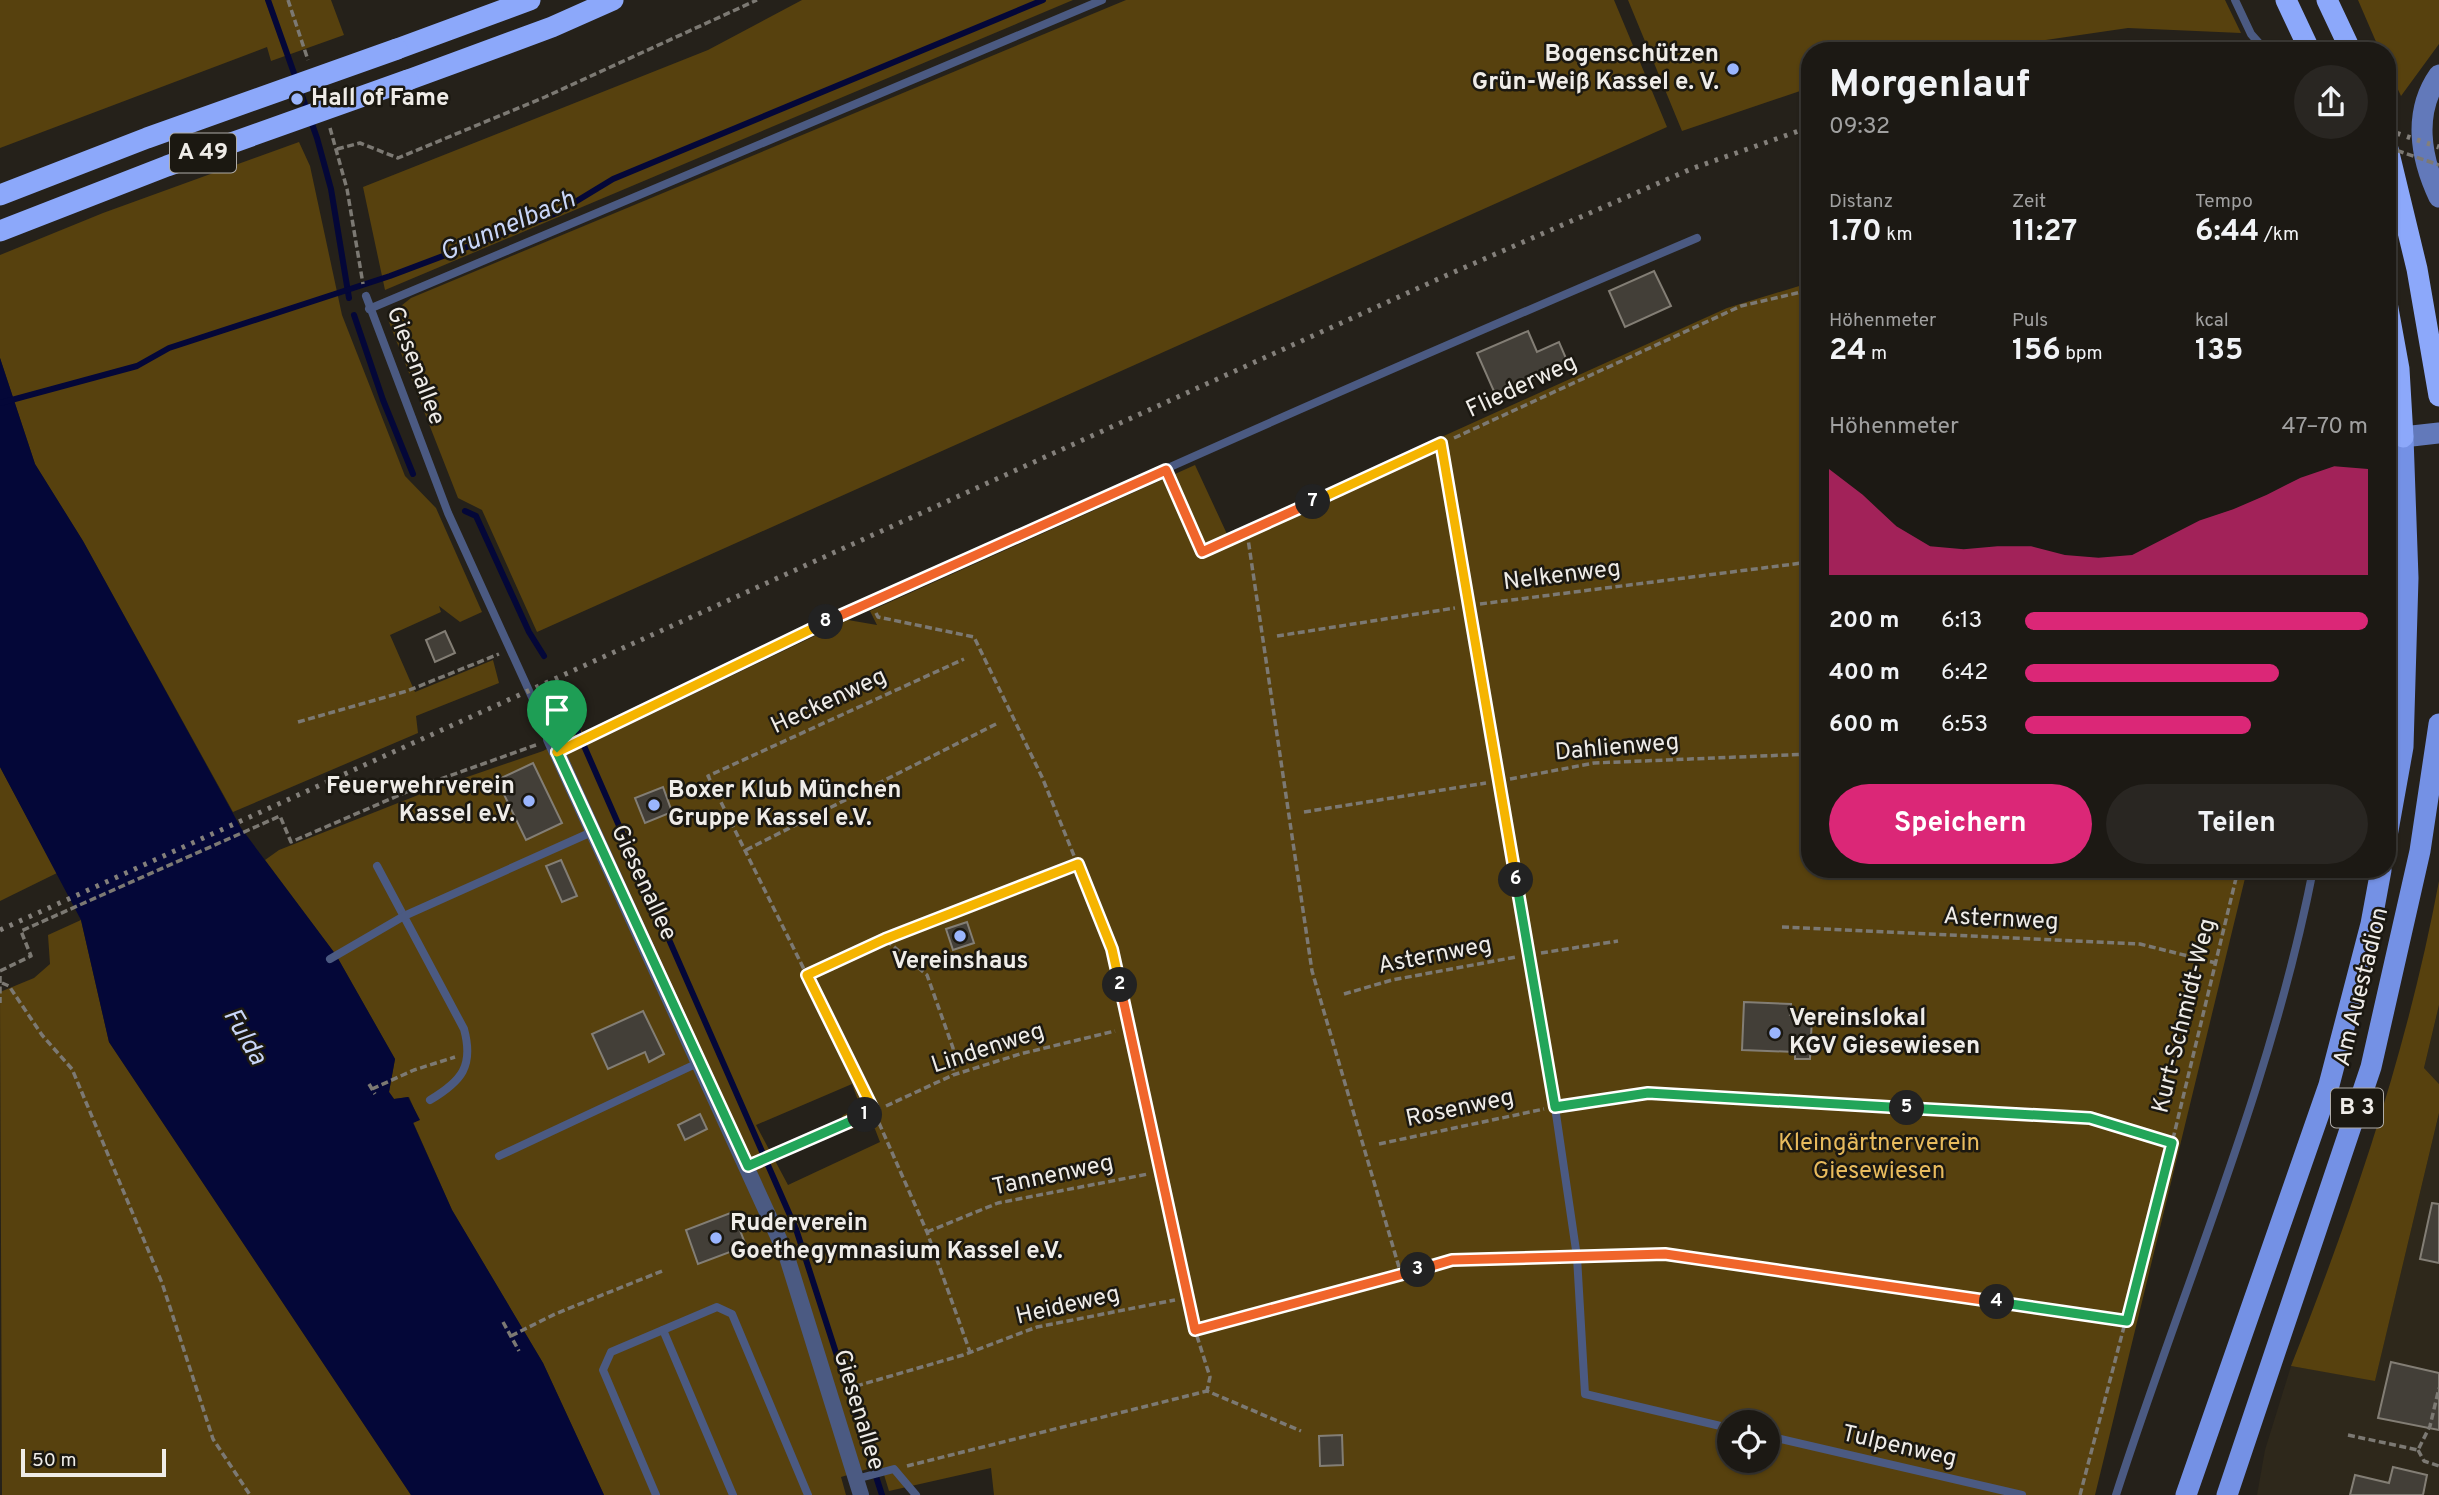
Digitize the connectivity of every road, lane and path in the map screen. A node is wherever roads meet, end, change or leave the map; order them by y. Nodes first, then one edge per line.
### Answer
1 (288, 0) edge
2 (530, 0) edge
3 (613, 0) edge
4 (757, 0) edge
5 (1102, 0) edge
6 (2235, 0) edge
7 (2287, 0) edge
8 (2327, 0) edge
9 (2258, 42) edge
10 (2306, 42) edge
11 (2347, 42) edge
12 (306, 53) dead end
13 (2439, 75) edge
14 (332, 134) dead end
15 (337, 149) junction
16 (2396, 149) edge
17 (2439, 164) edge
18 (2396, 183) edge
19 (0, 195) edge
20 (2439, 197) edge
21 (0, 231) edge
22 (1697, 238) dead end
23 (362, 280) dead end
24 (1801, 292) edge
25 (366, 296) dead end
26 (369, 309) junction
27 (2396, 352) edge
28 (2436, 358) edge
29 (2439, 396) edge
30 (2439, 433) edge
31 (2403, 437) junction
32 (1441, 443) junction
33 (1166, 470) junction
34 (1247, 532) junction
35 (1801, 563) edge
36 (870, 602) junction
37 (1468, 606) junction
38 (1277, 636) dead end
39 (511, 649) junction
40 (964, 659) dead end
41 (298, 722) dead end
42 (998, 723) dead end
43 (2439, 724) edge
44 (554, 745) junction
45 (1801, 754) edge
46 (1499, 781) junction
47 (2396, 786) edge
48 (1304, 812) dead end
49 (594, 831) junction
50 (746, 850) junction
51 (1078, 864) junction
52 (377, 866) dead end
53 (2236, 878) edge
54 (2311, 878) edge
55 (2380, 878) edge
56 (404, 916) junction
57 (1782, 926) dead end
58 (885, 939) junction
59 (1618, 941) dead end
60 (1528, 955) junction
61 (330, 959) dead end
62 (2217, 963) junction
63 (0, 973) edge
64 (807, 975) junction
65 (2, 983) junction
66 (1344, 995) dead end
67 (0, 1003) edge
68 (1115, 1031) dead end
69 (468, 1053) junction
70 (701, 1062) junction
71 (953, 1075) junction
72 (375, 1094) dead end
73 (430, 1100) dead end
74 (1555, 1107) junction
75 (874, 1111) junction
76 (2172, 1143) junction
77 (1379, 1144) dead end
78 (499, 1156) dead end
79 (754, 1163) junction
80 (1148, 1174) dead end
81 (927, 1232) junction
82 (1577, 1256) junction
83 (662, 1271) dead end
84 (1401, 1274) junction
85 (1175, 1300) dead end
86 (2127, 1321) junction
87 (503, 1322) dead end
88 (663, 1330) junction
89 (1195, 1330) junction
90 (511, 1336) junction
91 (519, 1351) dead end
92 (970, 1352) junction
93 (2439, 1388) edge
94 (844, 1390) dead end
95 (1207, 1391) junction
96 (1717, 1424) edge
97 (1301, 1431) dead end
98 (2347, 1435) dead end
99 (1780, 1439) edge
100 (2418, 1450) junction
101 (2439, 1466) edge
102 (894, 1469) junction
103 (862, 1477) junction
104 (2230, 1490) edge
105 (250, 1495) edge
106 (656, 1495) edge
107 (733, 1495) edge
108 (808, 1495) edge
109 (861, 1495) edge
110 (916, 1495) edge
111 (2022, 1495) edge
112 (2080, 1495) edge
113 (2116, 1495) edge
114 (2186, 1495) edge

1 - 12 path
2 - 19 highway, A 49, bridge
3 - 21 highway, A 49, bridge
4 - 15 path
5 - 26 lane
6 - 9 lane
7 - 10 highway
8 - 11 highway
13 - 20 main road
14 - 15 path
15 - 23 path
16 - 17 path, bridge
18 - 28 highway
22 - 33 lane
24 - 32 path, Fliederweg
25 - 26 lane, Giesenallee
26 - 39 lane, Giesenallee
27 - 31 highway
28 - 29 highway
30 - 31 main road
31 - 47 main road
32 - 34 path, Fliederweg
32 - 37 lane
33 - 34 path, Fliederweg
33 - 36 lane
34 - 84 path
35 - 37 path, Nelkenweg
36 - 44 lane
36 - 51 path
37 - 38 path, Nelkenweg
37 - 46 lane
39 - 41 path
39 - 44 lane, Giesenallee
40 - 50 path, Heckenweg
42 - 50 path
43 - 104 main road, Am Auestadion / B 3
44 - 49 street, Giesenallee
44 - 63 path
45 - 46 path, Dahlienweg
46 - 48 path, Dahlienweg
46 - 60 lane
49 - 56 lane
49 - 70 street, Giesenallee
50 - 64 path
51 - 58 path
51 - 89 path
52 - 56 lane
53 - 62 path, Kurt-Schmidt-Weg
54 - 113 lane
55 - 114 main road, Am Auestadion / B 3
56 - 61 lane
56 - 69 lane
57 - 62 path, Asternweg
58 - 64 path
58 - 71 path
59 - 60 path, Asternweg
60 - 66 path, Asternweg
60 - 74 lane
62 - 76 path, Kurt-Schmidt-Weg
63 - 65 path
64 - 75 path
65 - 67 path
65 - 105 path
68 - 71 path, Lindenweg
69 - 72 path
69 - 73 lane
70 - 78 lane
70 - 79 street, Giesenallee
71 - 75 path, Lindenweg
74 - 76 path, Rosenweg
74 - 77 path, Rosenweg
74 - 82 lane
75 - 79 lane
75 - 81 path
76 - 86 path, Kurt-Schmidt-Weg
79 - 103 street, Giesenallee
80 - 81 path, Tannenweg
81 - 92 path
82 - 84 path
82 - 86 path
82 - 96 lane
83 - 90 path
84 - 89 path
85 - 92 path, Heideweg
86 - 112 path, Kurt-Schmidt-Weg
87 - 90 path
88 - 106 lane
88 - 107 lane
88 - 108 lane
89 - 95 path
90 - 91 path
92 - 94 path, Heideweg
93 - 100 path
95 - 97 path
95 - 102 path
98 - 100 path
99 - 111 lane, Tulpenweg
100 - 101 path
102 - 103 lane
102 - 110 lane
103 - 109 street, Giesenallee

